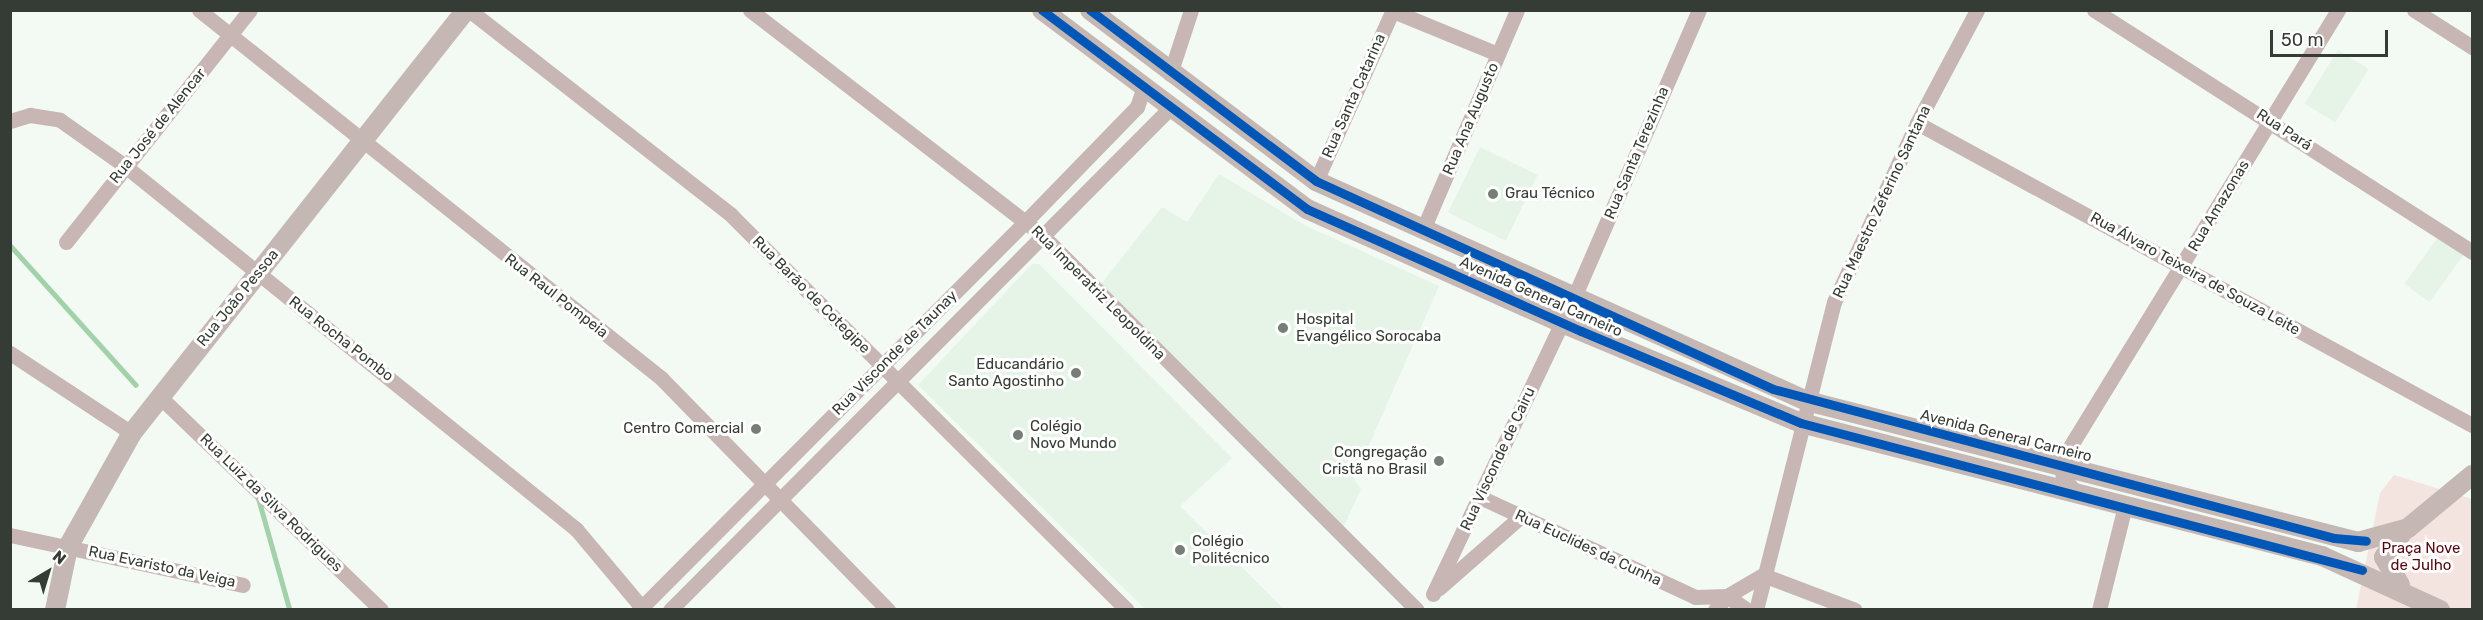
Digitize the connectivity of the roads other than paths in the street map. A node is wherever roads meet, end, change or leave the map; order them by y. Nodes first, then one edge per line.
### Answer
1 (199, 10) edge
2 (250, 10) edge
3 (467, 10) edge
4 (750, 10) edge
5 (1042, 10) edge
6 (1090, 10) edge
7 (1191, 10) edge
8 (1517, 10) edge
9 (1699, 10) edge
10 (1977, 10) edge
11 (2094, 10) edge
12 (2338, 10) edge
13 (2415, 10) edge
14 (1393, 11) edge
15 (231, 35) junction
16 (2472, 47) edge
17 (1498, 54) junction
18 (1170, 74) junction
19 (1143, 90) junction
20 (1168, 110) junction
21 (10, 121) edge
22 (2271, 121) junction
23 (1917, 123) junction
24 (362, 141) junction
25 (125, 166) junction
26 (1316, 181) junction
27 (1026, 221) junction
28 (1424, 227) junction
29 (1042, 235) junction
30 (66, 242) dead end
31 (2472, 252) edge
32 (2183, 267) junction
33 (258, 273) junction
34 (1575, 296) junction
35 (1562, 323) junction
36 (10, 353) edge
37 (882, 367) junction
38 (896, 381) junction
39 (159, 396) junction
40 (1807, 401) junction
41 (1801, 423) junction
42 (2472, 425) edge
43 (132, 433) junction
44 (2061, 463) junction
45 (2472, 475) edge
46 (764, 483) junction
47 (2076, 493) junction
48 (2450, 495) junction
49 (2472, 495) edge
50 (1480, 497) junction
51 (779, 499) junction
52 (2125, 506) junction
53 (1520, 517) junction
54 (2408, 528) junction
55 (10, 535) edge
56 (68, 547) junction
57 (1763, 575) junction
58 (243, 585) dead end
59 (1794, 586) junction
60 (2405, 590) junction
61 (1432, 594) junction
62 (1727, 596) junction
63 (1697, 603) edge
64 (1757, 603) edge
65 (55, 609) edge
66 (381, 609) edge
67 (642, 609) edge
68 (670, 609) edge
69 (888, 609) edge
70 (1127, 609) edge
71 (1417, 609) edge
72 (1715, 609) edge
73 (1747, 609) edge
74 (1855, 609) edge
75 (2099, 609) edge
76 (2440, 609) edge

1 - 15 street, Rua Raul Pompeia
2 - 15 street, Rua José de Alencar
3 - 24 main road, Rua João Pessoa
3 - 37 street, Rua Barão de Cotegipe
4 - 27 street, Rua Imperatriz Leopoldina
5 - 19 main road, Avenida General Carneiro
6 - 18 main road, Avenida General Carneiro
7 - 18 street
8 - 17 street, Rua Ana Augusto
9 - 34 street, Rua Santa Terezinha
10 - 23 street, Rua Maestro Zeferino Santana
11 - 22 street, Rua Pará
12 - 22 street, Rua Amazonas
13 - 16 street
14 - 17 street
14 - 26 street, Rua Santa Catarina
15 - 24 street, Rua Raul Pompeia
15 - 25 street, Rua José de Alencar
17 - 28 street, Rua Ana Augusto
18 - 26 main road, Avenida General Carneiro
19 - 20 main road, Avenida General Carneiro
19 - 27 street, Rua Visconde de Taunay
20 - 29 street, Rua Visconde de Taunay
20 - 35 main road, Avenida General Carneiro
21 - 25 street, Rua Rocha Pombo
22 - 31 street, Rua Pará
22 - 32 street, Rua Amazonas
23 - 32 street, Rua Álvaro Teixeira de Souza Leite
23 - 40 street, Rua Maestro Zeferino Santana
24 - 33 main road, Rua João Pessoa
24 - 46 street, Rua Raul Pompeia
25 - 30 street, Rua José de Alencar
25 - 33 street, Rua Rocha Pombo
26 - 28 main road, Avenida General Carneiro
27 - 29 street, Rua Imperatriz Leopoldina
27 - 37 street, Rua Visconde de Taunay
28 - 34 main road, Avenida General Carneiro
29 - 38 street, Rua Visconde de Taunay
29 - 71 street, Rua Imperatriz Leopoldina
32 - 42 street, Rua Álvaro Teixeira de Souza Leite
32 - 44 street, Rua Amazonas
33 - 39 main road, Rua João Pessoa
33 - 67 street, Rua Rocha Pombo
34 - 35 street, Avenida General Carneiro
34 - 40 main road, Avenida General Carneiro
35 - 41 main road, Avenida General Carneiro
35 - 50 street, Rua Visconde de Cairu
36 - 43 street
37 - 38 street, Rua Barão de Cotegipe
37 - 46 street, Rua Visconde de Taunay
38 - 51 street, Rua Visconde de Taunay
38 - 70 street, Rua Barão de Cotegipe
39 - 43 main road, Rua João Pessoa
39 - 66 street, Rua Luiz da Silva Rodrigues
40 - 41 street
40 - 44 main road, Avenida General Carneiro
41 - 47 main road, Avenida General Carneiro
41 - 57 street
43 - 56 main road, Rua João Pessoa
44 - 47 street
44 - 54 main road, Avenida General Carneiro
45 - 48 main road
46 - 51 street, Rua Raul Pompeia
46 - 67 street, Rua Visconde de Taunay
47 - 52 main road, Avenida General Carneiro
48 - 49 main road
48 - 54 main road
50 - 53 street, Rua Euclides da Cunha
50 - 61 street, Rua Visconde de Cairu
51 - 68 street, Rua Visconde de Taunay
51 - 69 street, Rua Raul Pompeia
52 - 60 main road, Avenida General Carneiro
52 - 75 street
53 - 61 street, Rua Visconde de Cairu
53 - 63 street, Rua Euclides da Cunha
54 - 60 main road
55 - 56 street, Rua Evaristo da Veiga
56 - 58 street, Rua Evaristo da Veiga
56 - 65 main road, Rua João Pessoa
57 - 59 street
57 - 62 street, Rua Euclides da Cunha
57 - 64 street
59 - 64 street
59 - 74 street
60 - 76 main road
61 - 71 street, Rua Visconde de Cairu
62 - 63 street, Rua Euclides da Cunha
62 - 72 street
62 - 73 street

